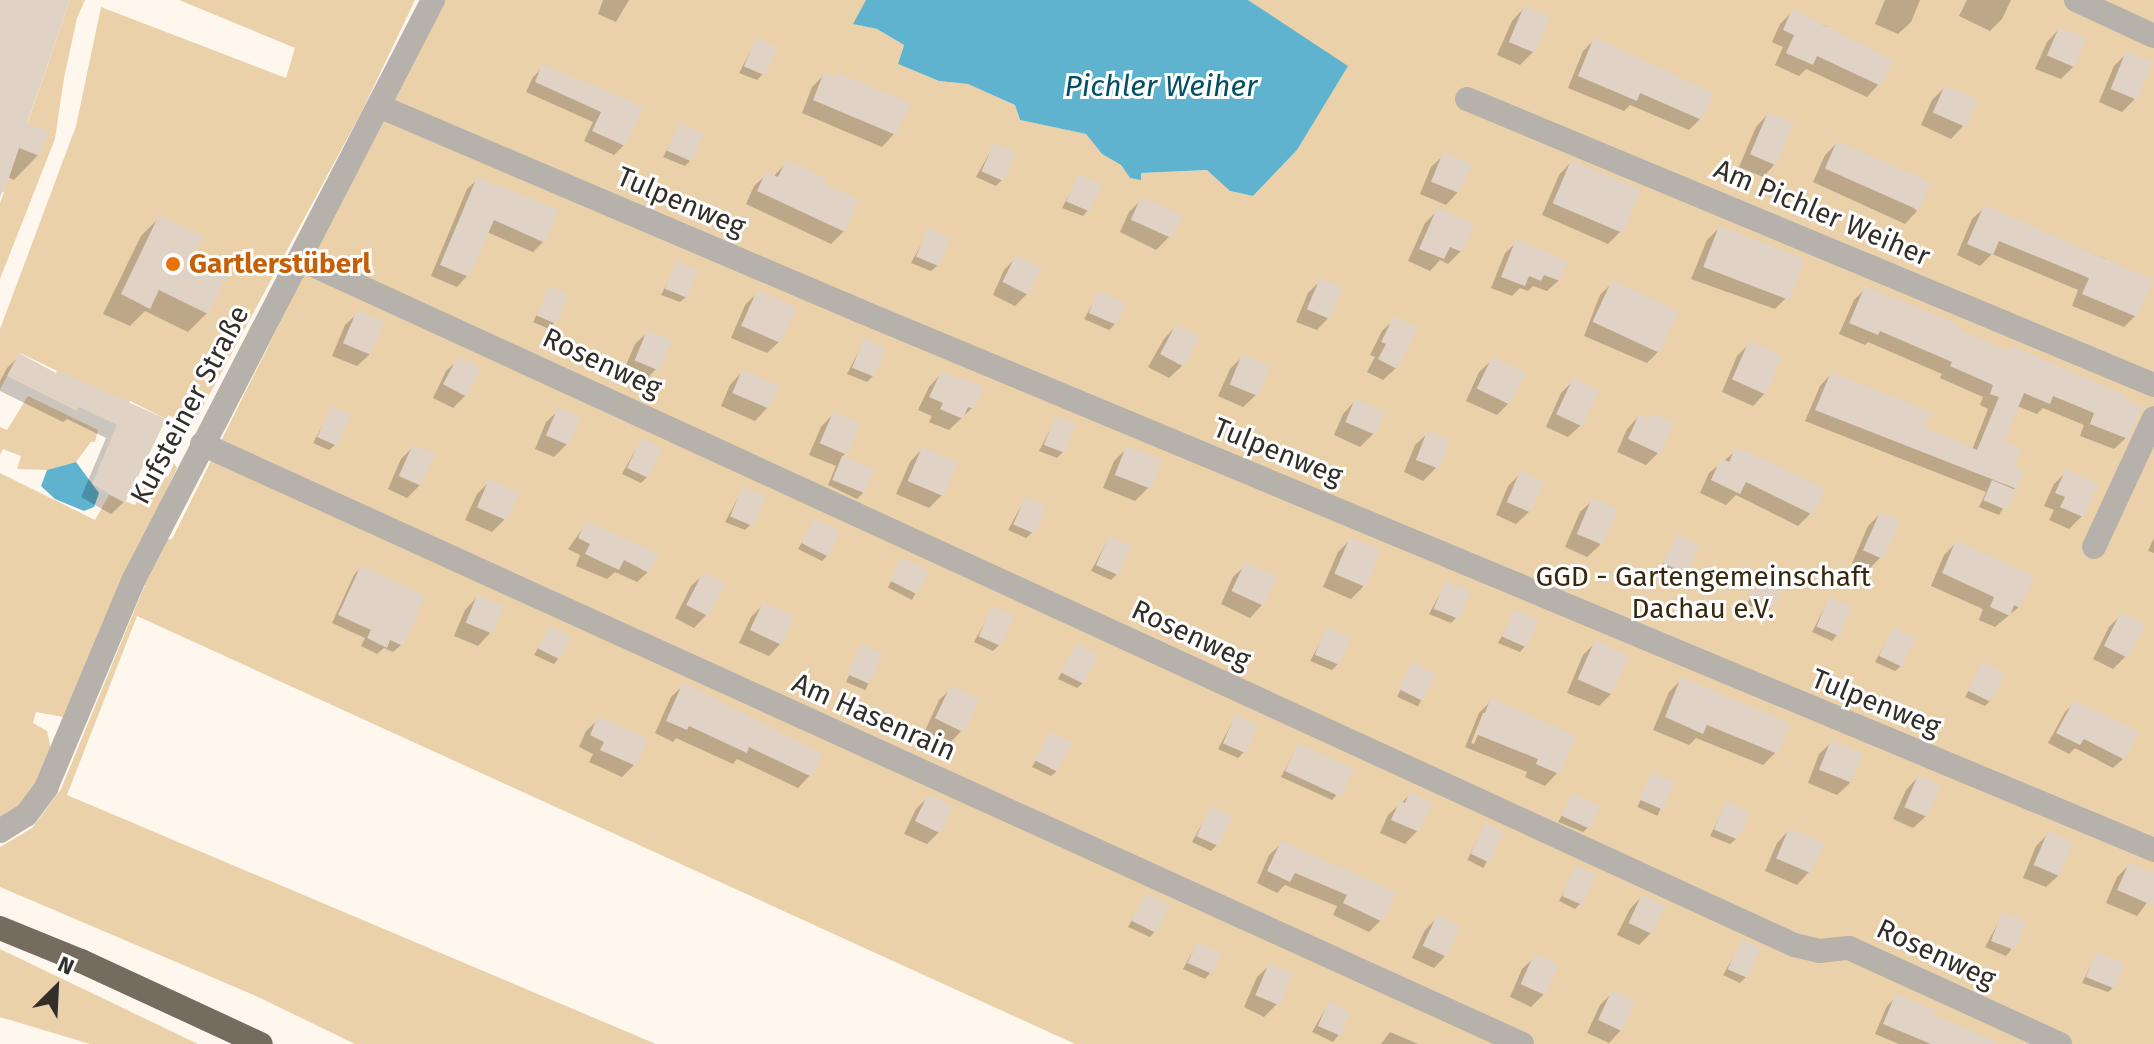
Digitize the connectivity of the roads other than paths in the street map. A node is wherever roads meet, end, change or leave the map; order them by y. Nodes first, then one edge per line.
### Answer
1 (433, 0) edge
2 (2076, 0) edge
3 (2154, 36) edge
4 (1467, 99) dead end
5 (381, 107) junction
6 (300, 259) junction
7 (2154, 385) edge
8 (2154, 418) edge
9 (202, 444) junction
10 (2094, 547) dead end
11 (0, 831) edge
12 (2154, 850) edge
13 (0, 928) edge
14 (261, 1044) edge
15 (1522, 1044) edge
16 (2060, 1044) edge

1 - 5 street, Kufsteiner Straße
2 - 3 street
4 - 7 street, Am Pichler Weiher
5 - 6 street, Kufsteiner Straße
5 - 12 street, Tulpenweg
6 - 9 street, Kufsteiner Straße
6 - 16 street, Rosenweg
8 - 10 street
9 - 11 street, Kufsteiner Straße
9 - 15 street, Am Hasenrain
13 - 14 highway

